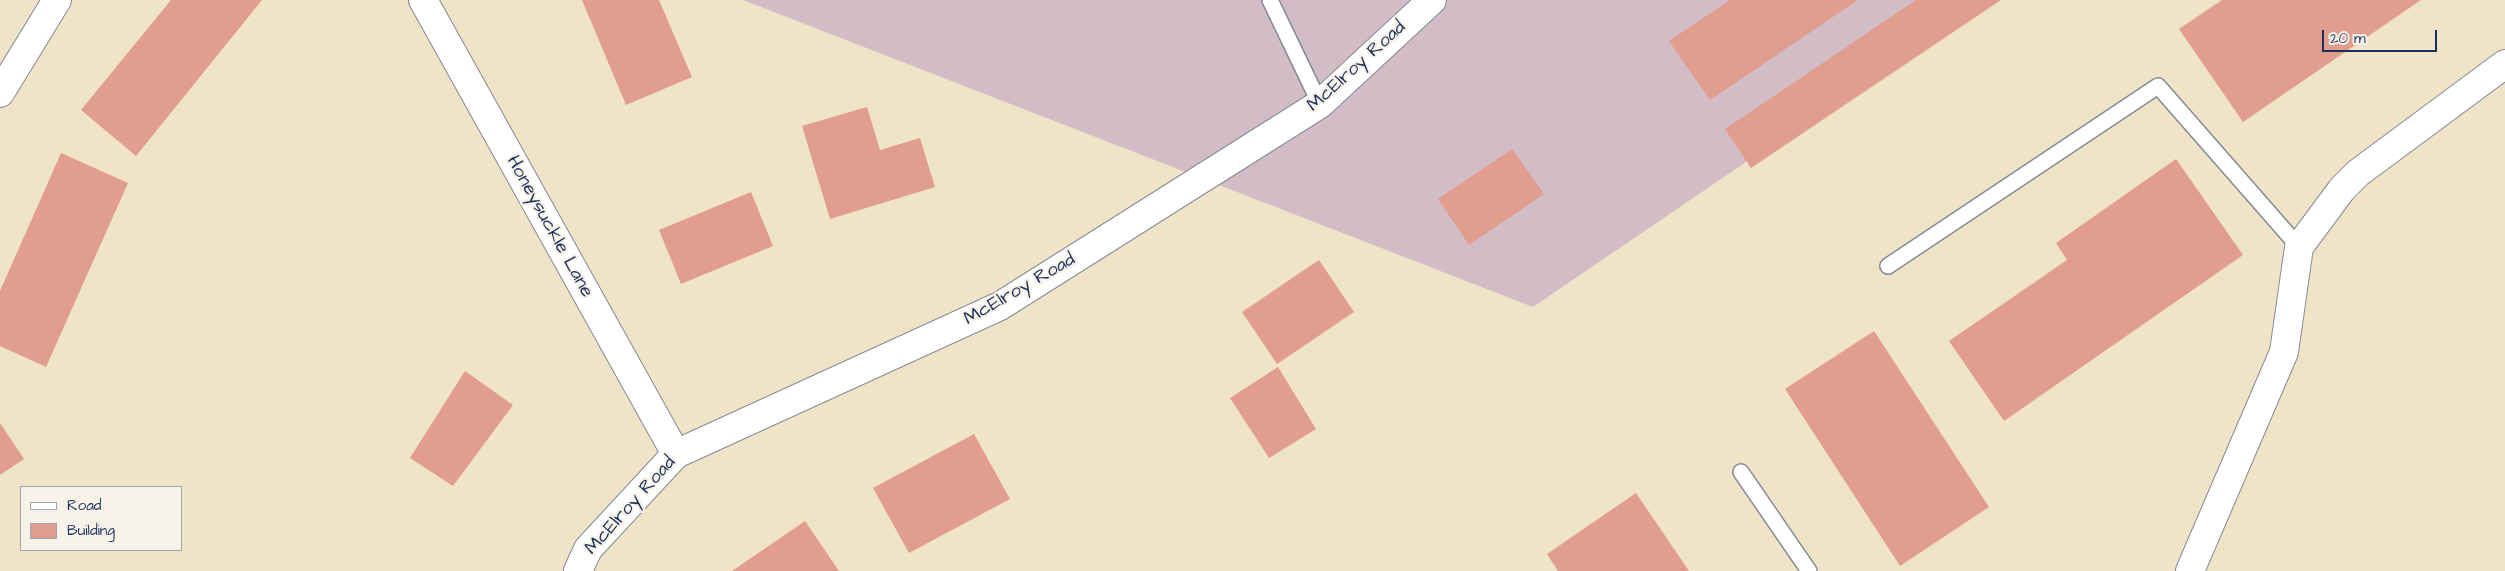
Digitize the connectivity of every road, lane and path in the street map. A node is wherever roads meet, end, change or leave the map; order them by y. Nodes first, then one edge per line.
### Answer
1 (57, 0) edge
2 (423, 0) edge
3 (1270, 0) edge
4 (1432, 0) edge
5 (2505, 64) edge
6 (0, 93) edge
7 (1320, 104) junction
8 (2300, 247) junction
9 (1888, 266) dead end
10 (676, 454) junction
11 (1741, 472) dead end
12 (578, 571) edge
13 (1809, 571) edge
14 (2190, 571) edge

1 - 6 street
2 - 10 street, Honeysuckle Lane
3 - 7 lane
4 - 7 street, McElroy Road
5 - 8 street
7 - 10 street, McElroy Road
8 - 9 lane
8 - 14 street
10 - 12 street, McElroy Road
11 - 13 lane

